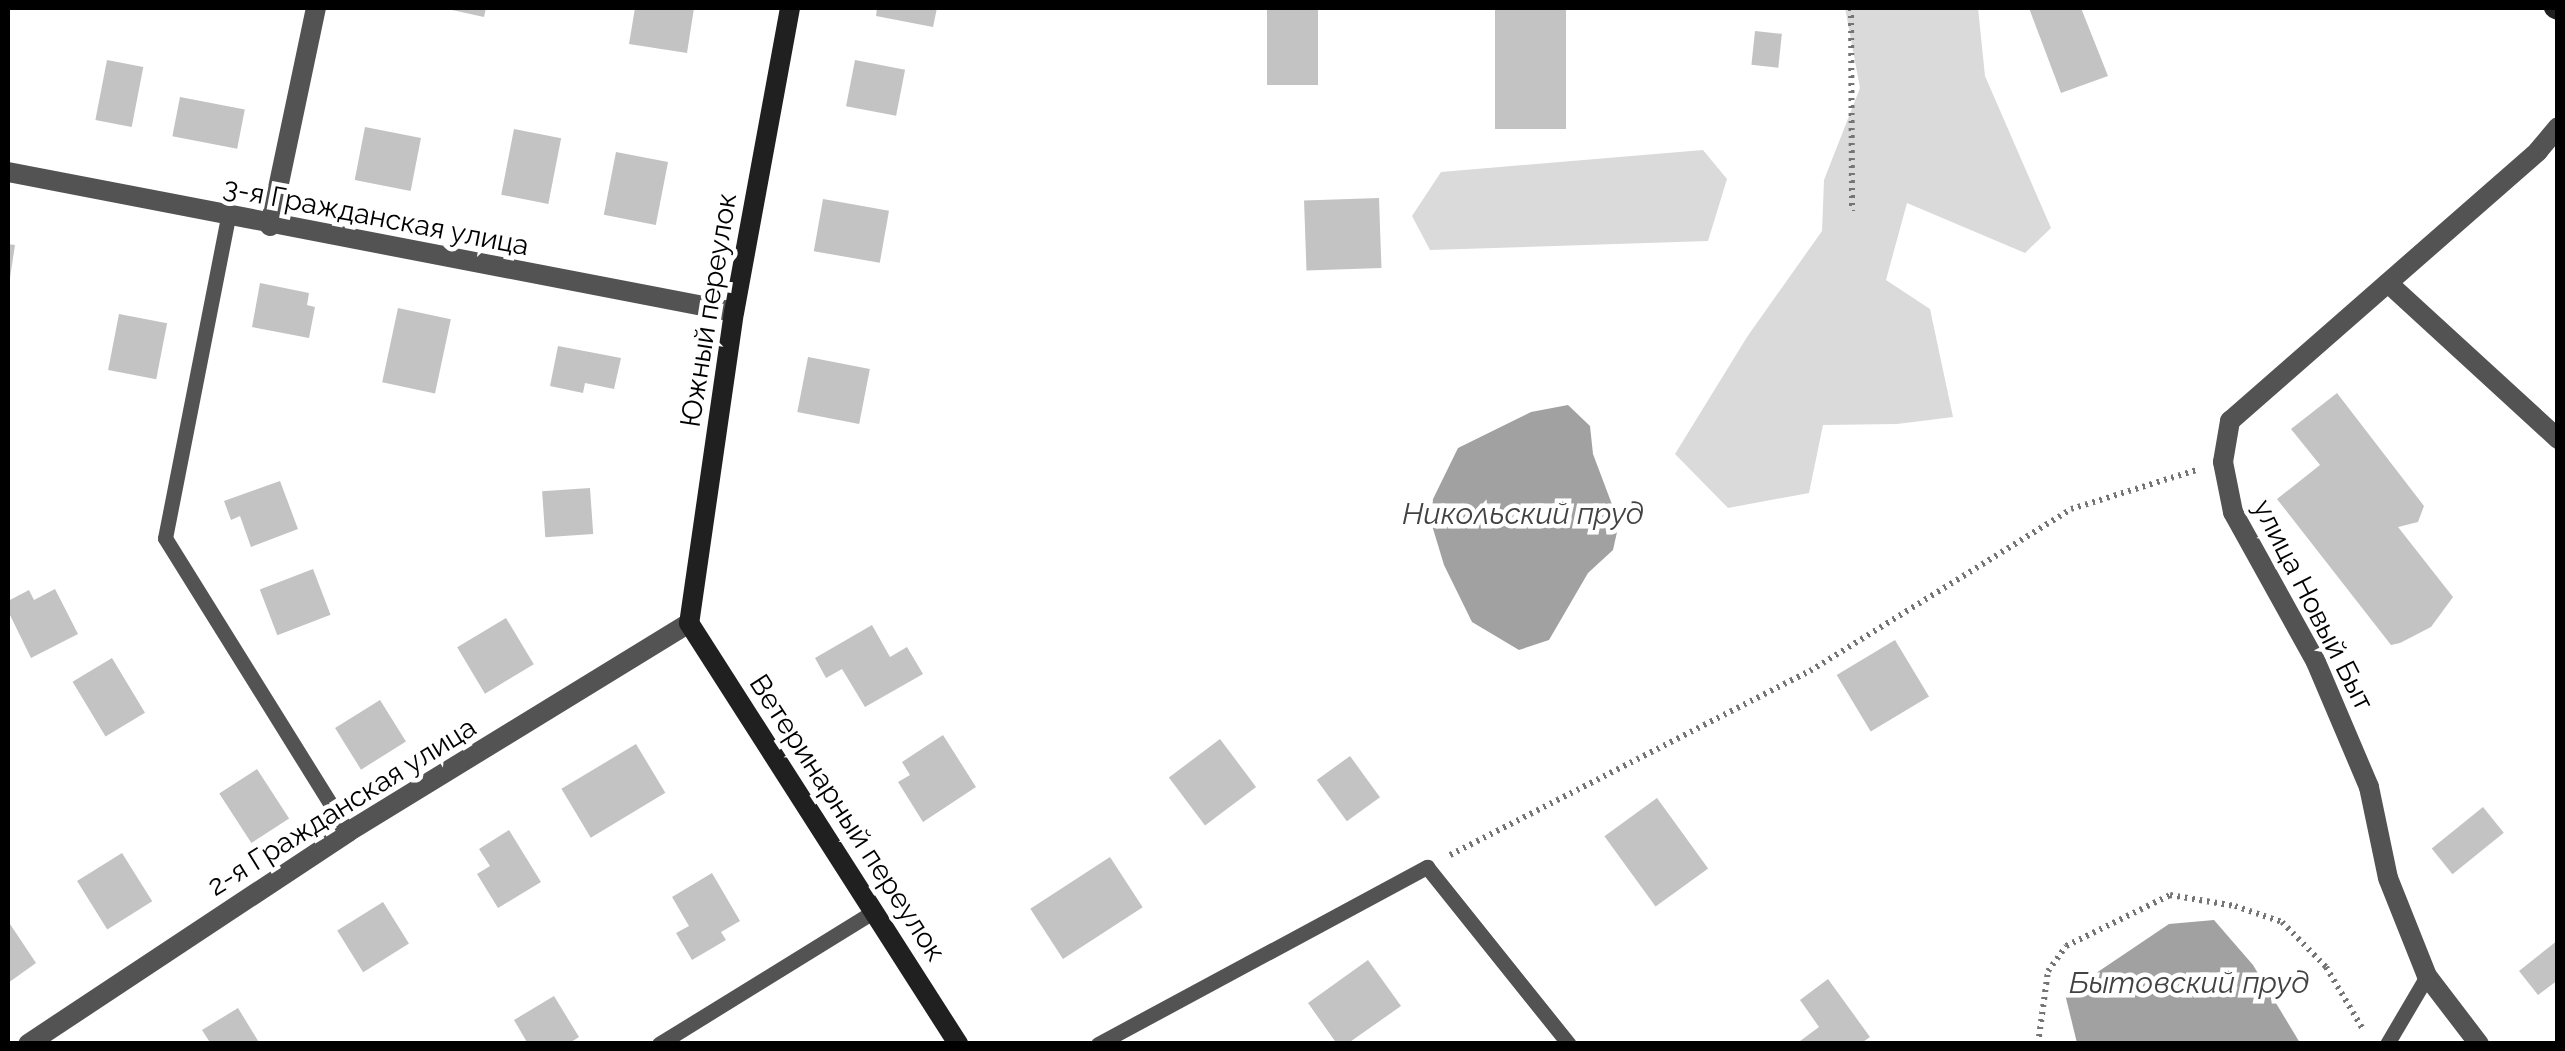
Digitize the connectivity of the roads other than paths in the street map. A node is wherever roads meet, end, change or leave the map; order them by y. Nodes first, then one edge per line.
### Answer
1 (316, 8) edge
2 (790, 8) edge
3 (2558, 126) edge
4 (8, 172) edge
5 (228, 216) junction
6 (270, 226) junction
7 (2388, 283) junction
8 (734, 312) junction
9 (2558, 439) edge
10 (689, 622) junction
11 (348, 832) junction
12 (874, 911) junction
13 (2427, 976) junction
14 (28, 1044) edge
15 (659, 1044) edge
16 (958, 1044) edge
17 (1098, 1044) edge
18 (1569, 1044) edge
19 (2387, 1044) edge
20 (2479, 1044) edge

1 - 6 street
2 - 8 street, Южный переулок
3 - 7 street, улица Новый Быт
4 - 5 street, 3-я Гражданская улица
5 - 6 street, 3-я Гражданская улица
5 - 11 lane
6 - 8 street, 3-я Гражданская улица
7 - 9 street
7 - 13 street, улица Новый Быт
8 - 10 street, Южный переулок
10 - 11 street, 2-я Гражданская улица
10 - 12 street, Ветеринарный переулок
11 - 14 street, 2-я Гражданская улица
12 - 15 lane
12 - 16 street, Ветеринарный переулок
13 - 19 lane
13 - 20 street, улица Новый Быт
17 - 18 lane

